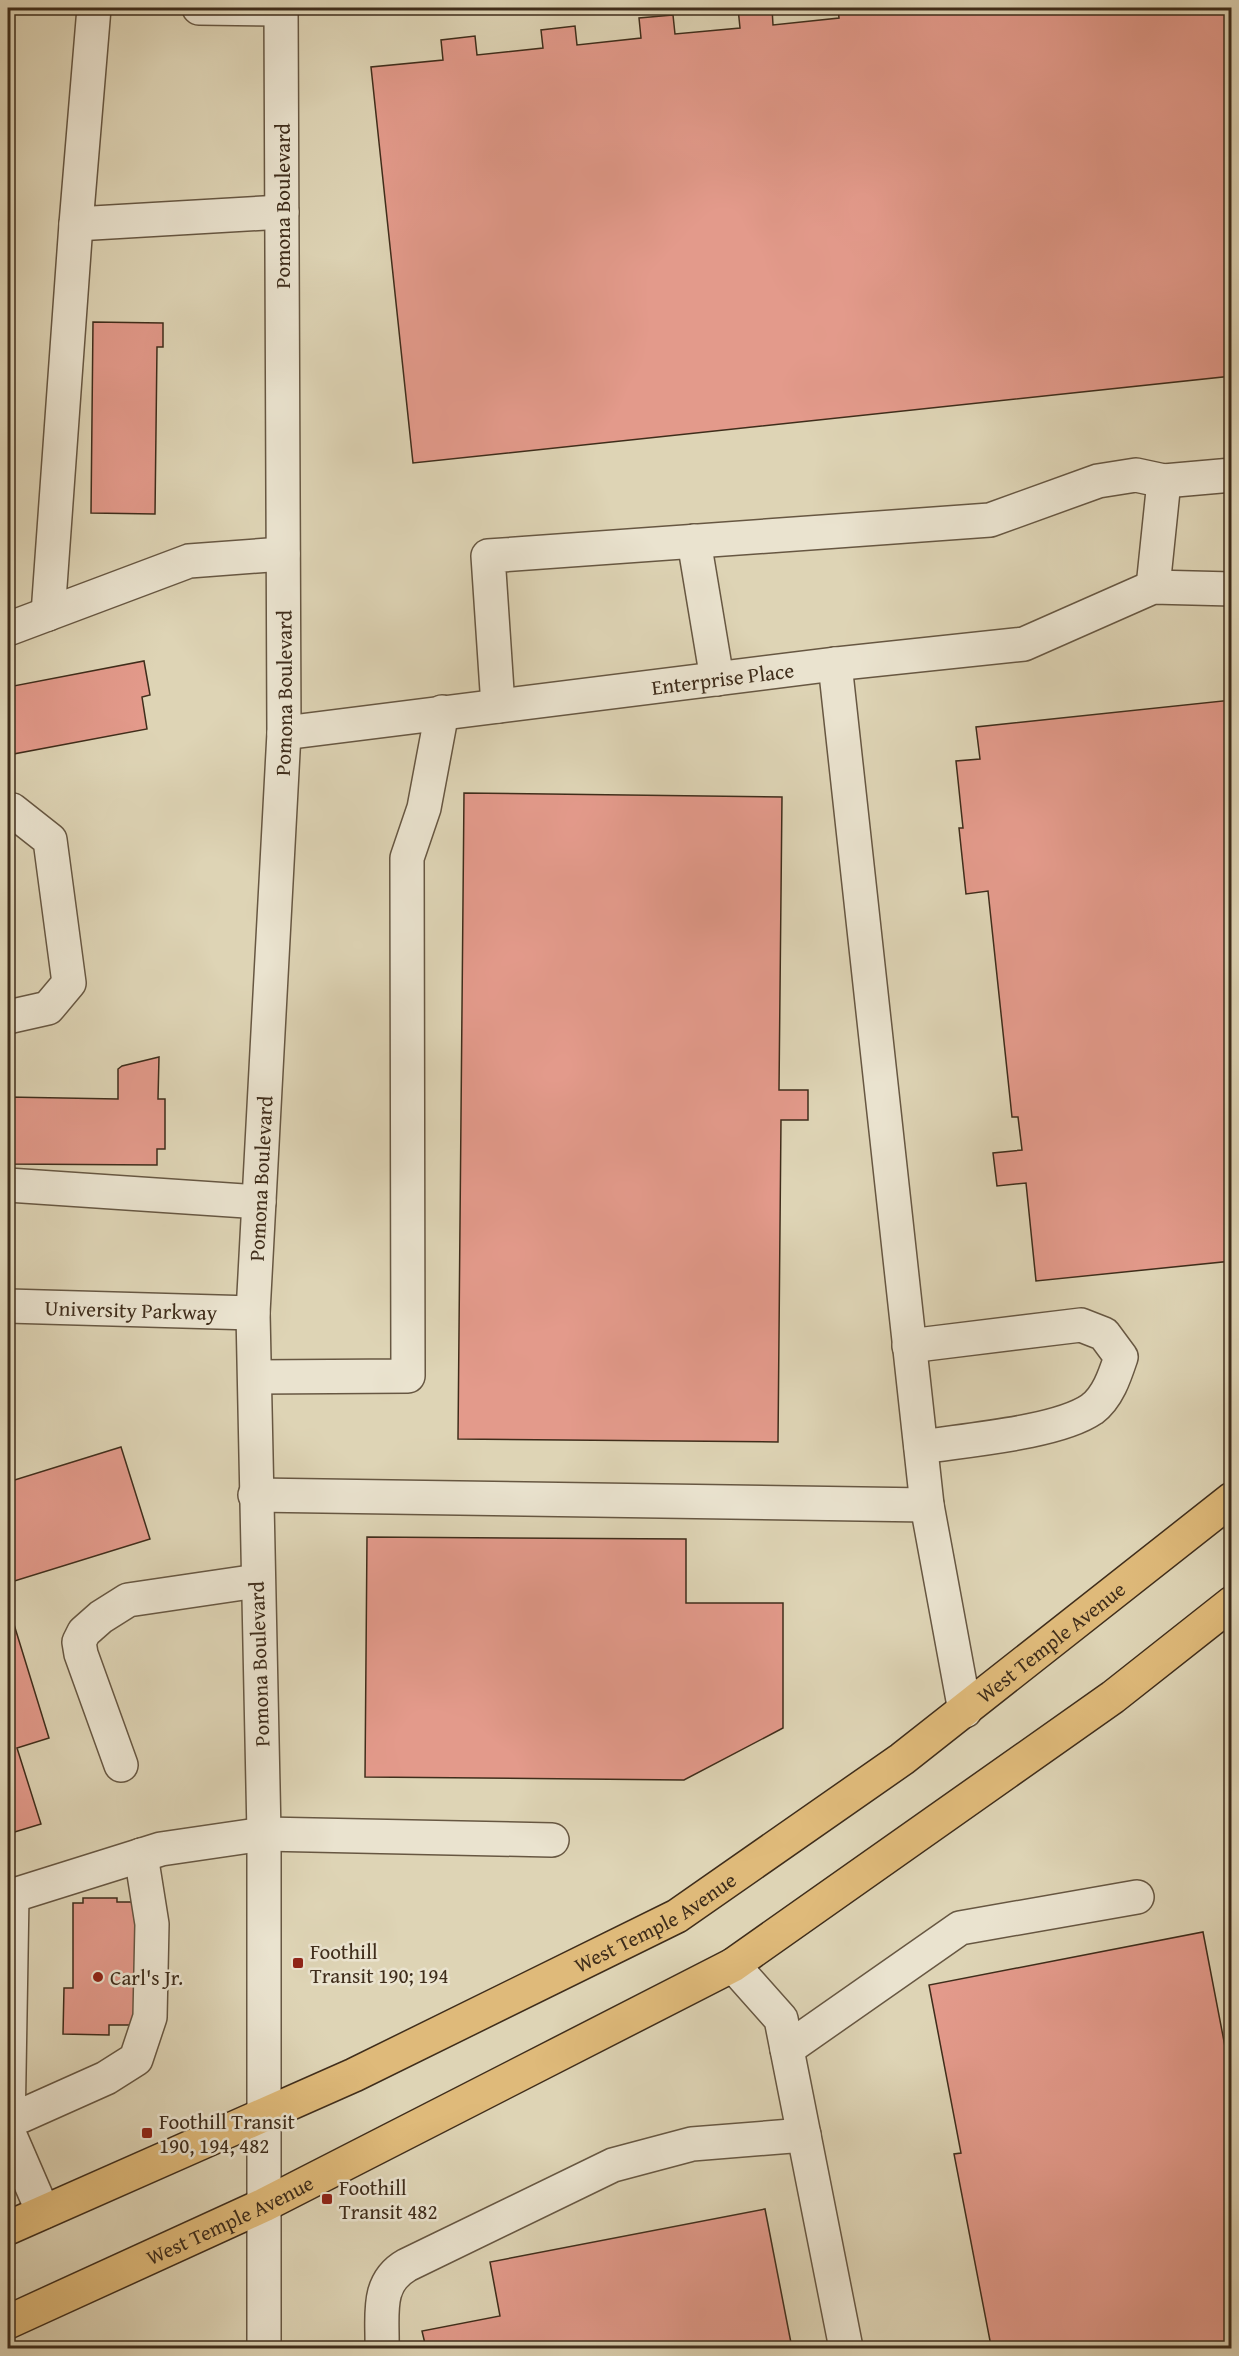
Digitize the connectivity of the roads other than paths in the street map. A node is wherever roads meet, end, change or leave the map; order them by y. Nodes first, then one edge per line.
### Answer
1 (94, 8) edge
2 (200, 8) edge
3 (281, 8) edge
4 (282, 212) junction
5 (76, 224) junction
6 (1232, 475) edge
7 (1164, 481) junction
8 (694, 541) junction
9 (283, 554) junction
10 (1153, 587) junction
11 (1232, 589) edge
12 (48, 614) junction
13 (8, 629) edge
14 (835, 664) junction
15 (717, 679) junction
16 (498, 706) junction
17 (442, 712) junction
18 (284, 733) junction
19 (8, 812) edge
20 (8, 1017) edge
21 (8, 1185) edge
22 (259, 1202) junction
23 (8, 1306) edge
24 (253, 1313) junction
25 (909, 1346) junction
26 (255, 1377) junction
27 (921, 1447) junction
28 (255, 1495) junction
29 (1232, 1499) edge
30 (927, 1505) junction
31 (257, 1581) junction
32 (1232, 1603) edge
33 (965, 1711) junction
34 (121, 1766) dead end
35 (264, 1834) junction
36 (552, 1840) dead end
37 (141, 1855) junction
38 (10, 1896) edge
39 (1137, 1897) dead end
40 (733, 1965) junction
41 (787, 2049) junction
42 (8, 2113) edge
43 (263, 2114) junction
44 (804, 2135) junction
45 (264, 2205) junction
46 (43, 2212) junction
47 (8, 2228) edge
48 (8, 2322) edge
49 (264, 2349) edge
50 (382, 2349) edge
51 (846, 2349) edge

1 - 5 street
2 - 3 street
3 - 4 street, Pomona Boulevard
4 - 5 street
4 - 9 street, Pomona Boulevard
5 - 12 street
6 - 7 street
7 - 8 street
7 - 10 street
8 - 15 street
8 - 16 street
9 - 12 street
9 - 18 street, Pomona Boulevard
10 - 11 street
10 - 14 street, Enterprise Place
12 - 13 street
14 - 15 street, Enterprise Place
14 - 25 street
15 - 16 street, Enterprise Place
16 - 17 street, Enterprise Place
17 - 18 street, Enterprise Place
17 - 26 street
18 - 22 street, Pomona Boulevard
19 - 20 street
21 - 22 street
22 - 24 street, Pomona Boulevard
23 - 24 street, University Parkway
24 - 26 street, Pomona Boulevard
25 - 27 street
25 - 27 street
26 - 28 street, Pomona Boulevard
27 - 30 street
28 - 30 street
28 - 31 street, Pomona Boulevard
29 - 33 main road, West Temple Avenue
30 - 33 street
31 - 34 street
31 - 35 street, Pomona Boulevard
32 - 40 main road, West Temple Avenue
33 - 43 main road, West Temple Avenue
35 - 36 street
35 - 37 street
35 - 43 street, Pomona Boulevard
37 - 38 street
37 - 42 street
38 - 42 street
39 - 41 street
40 - 41 street
40 - 45 main road, West Temple Avenue
41 - 44 street
42 - 46 street
43 - 45 street, Pomona Boulevard
43 - 46 main road, West Temple Avenue
44 - 50 street
44 - 51 street
45 - 48 main road, West Temple Avenue
45 - 49 street, Pomona Boulevard
46 - 47 main road, West Temple Avenue

